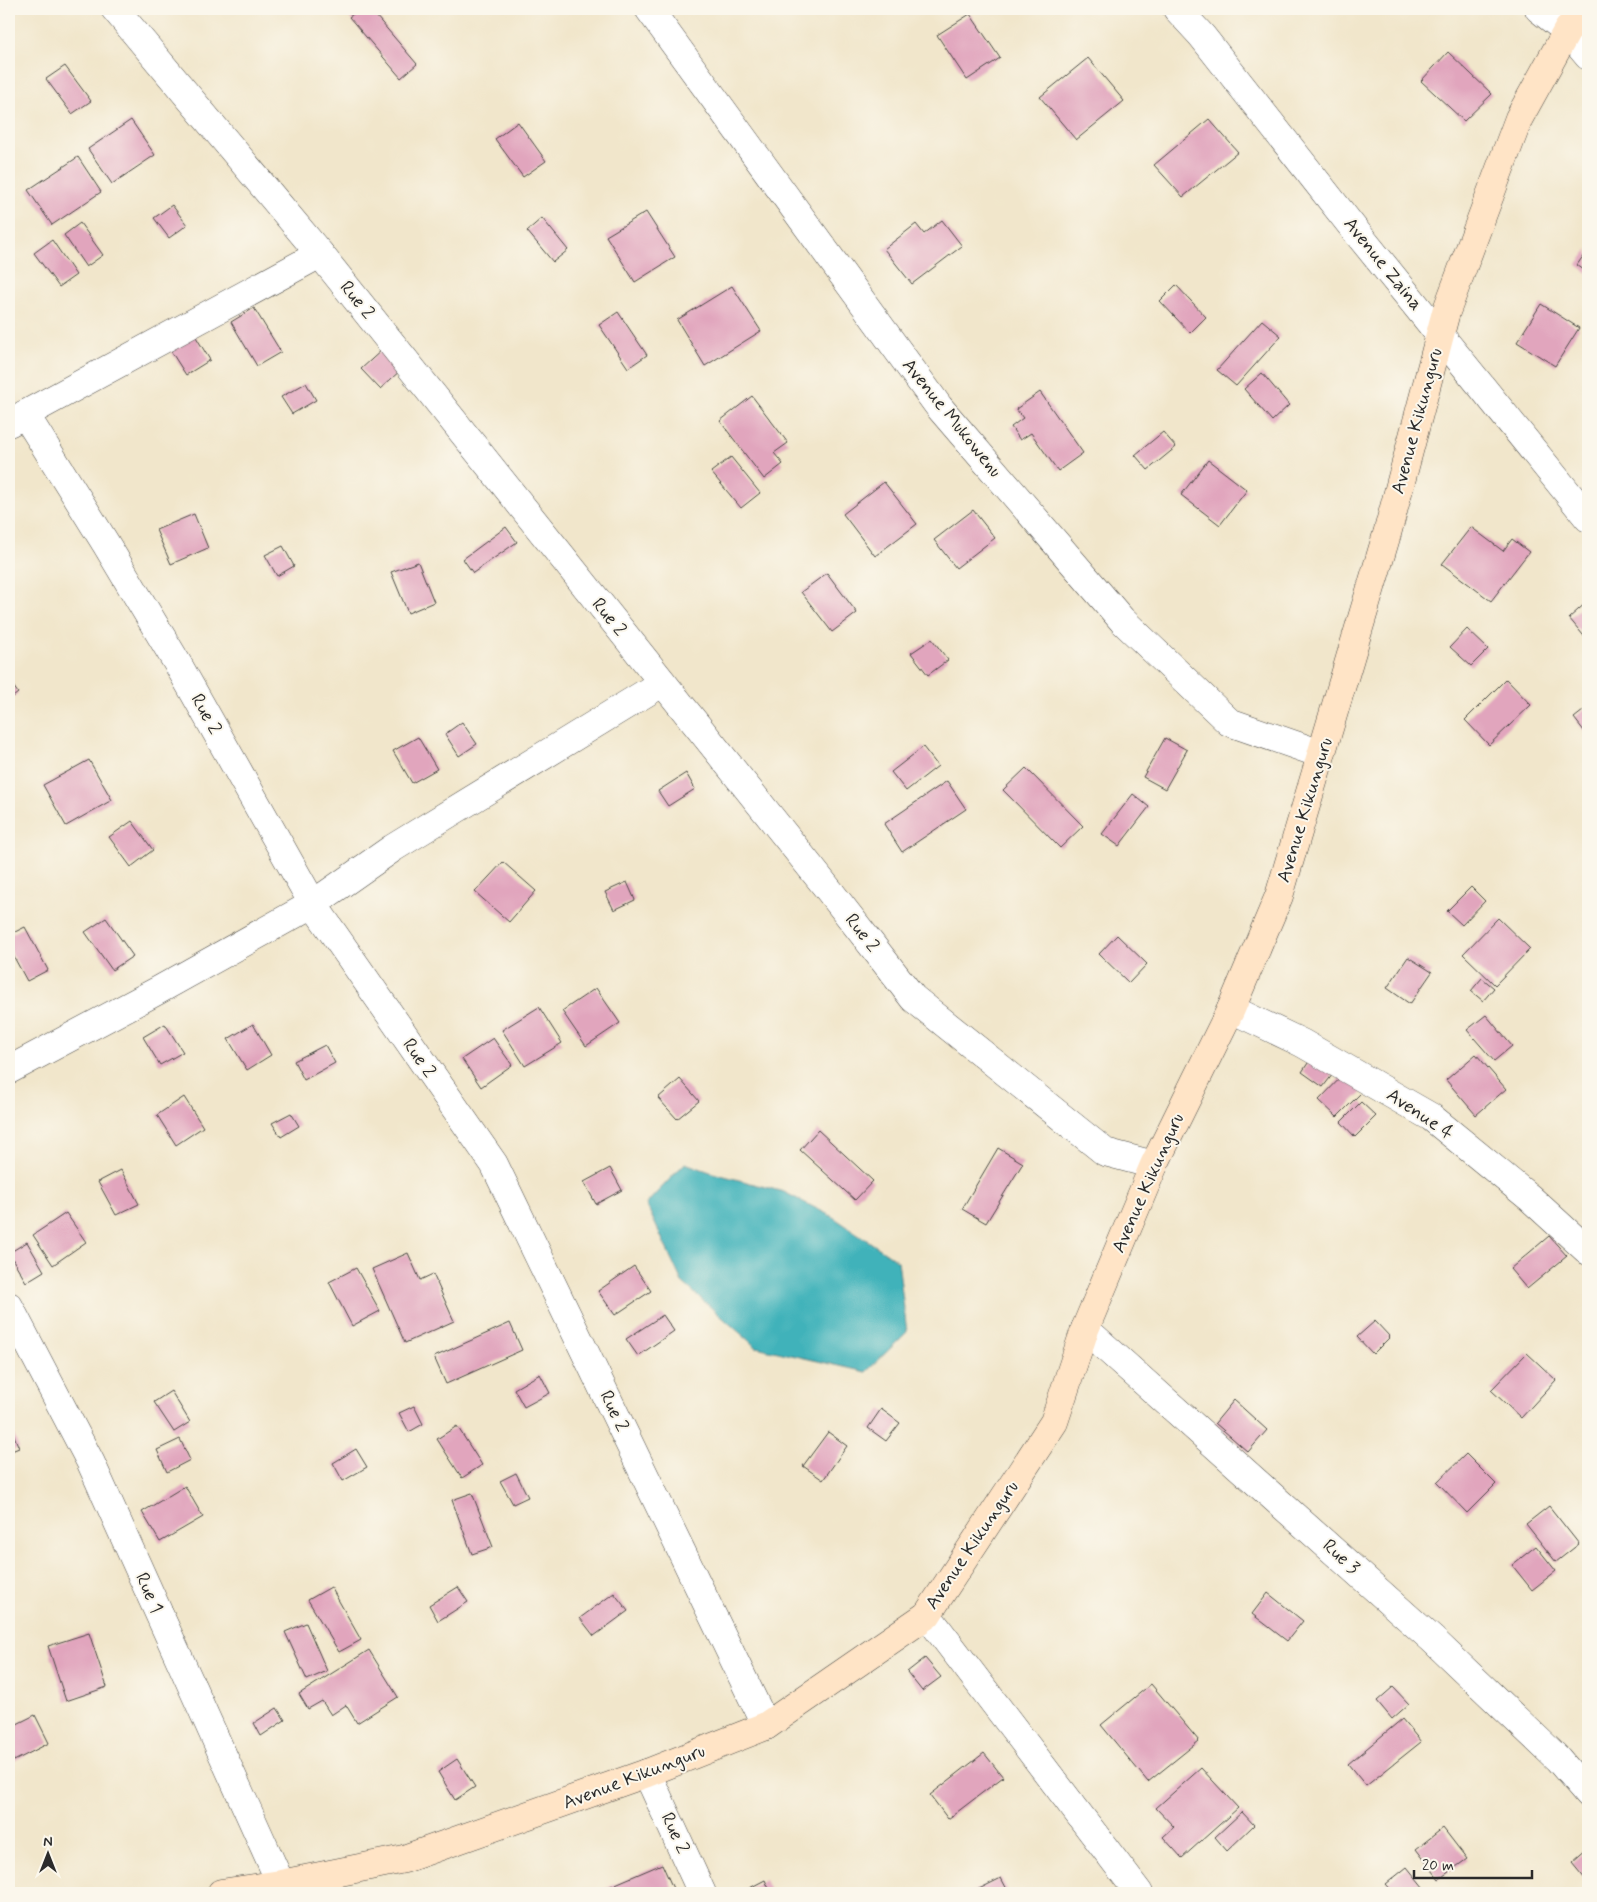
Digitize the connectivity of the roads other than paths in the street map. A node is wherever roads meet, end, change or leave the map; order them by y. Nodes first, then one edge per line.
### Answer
1 (115, 9) edge
2 (649, 9) edge
3 (1178, 9) edge
4 (1539, 9) edge
5 (1582, 9) edge
6 (1567, 31) junction
7 (1588, 56) edge
8 (320, 254) junction
9 (1440, 335) junction
10 (17, 419) edge
11 (1588, 518) edge
12 (662, 683) junction
13 (1322, 754) junction
14 (313, 904) junction
15 (1231, 1009) junction
16 (9, 1070) edge
17 (1154, 1165) junction
18 (1588, 1251) edge
19 (9, 1306) edge
20 (1085, 1329) junction
21 (926, 1615) junction
22 (766, 1726) junction
23 (647, 1773) junction
24 (1588, 1794) edge
25 (281, 1884) junction
26 (221, 1893) edge
27 (702, 1893) edge
28 (1139, 1893) edge

1 - 8 street, Rue 2
2 - 13 street, Avenue Mukowenu
3 - 9 street, Avenue Zaina
4 - 6 street
5 - 6 street, Avenue Kikunguru
6 - 7 street
6 - 9 street, Avenue Kikunguru
8 - 10 street
8 - 12 street, Rue 2
9 - 11 street, Avenue Zaina
9 - 13 street, Avenue Kikunguru
10 - 14 street, Rue 2
12 - 14 street
12 - 17 street, Rue 2
13 - 15 street, Avenue Kikunguru
14 - 16 street
14 - 22 street, Rue 2
15 - 17 street, Avenue Kikunguru
15 - 18 street, Avenue 4
17 - 20 street, Avenue Kikunguru
19 - 25 street, Rue 1
20 - 21 street, Avenue Kikunguru
20 - 24 street, Rue 3
21 - 22 street, Avenue Kikunguru
21 - 28 street
22 - 23 street, Avenue Kikunguru
23 - 25 street, Avenue Kikunguru
23 - 27 street, Rue 2
25 - 26 street, Avenue Kikunguru

